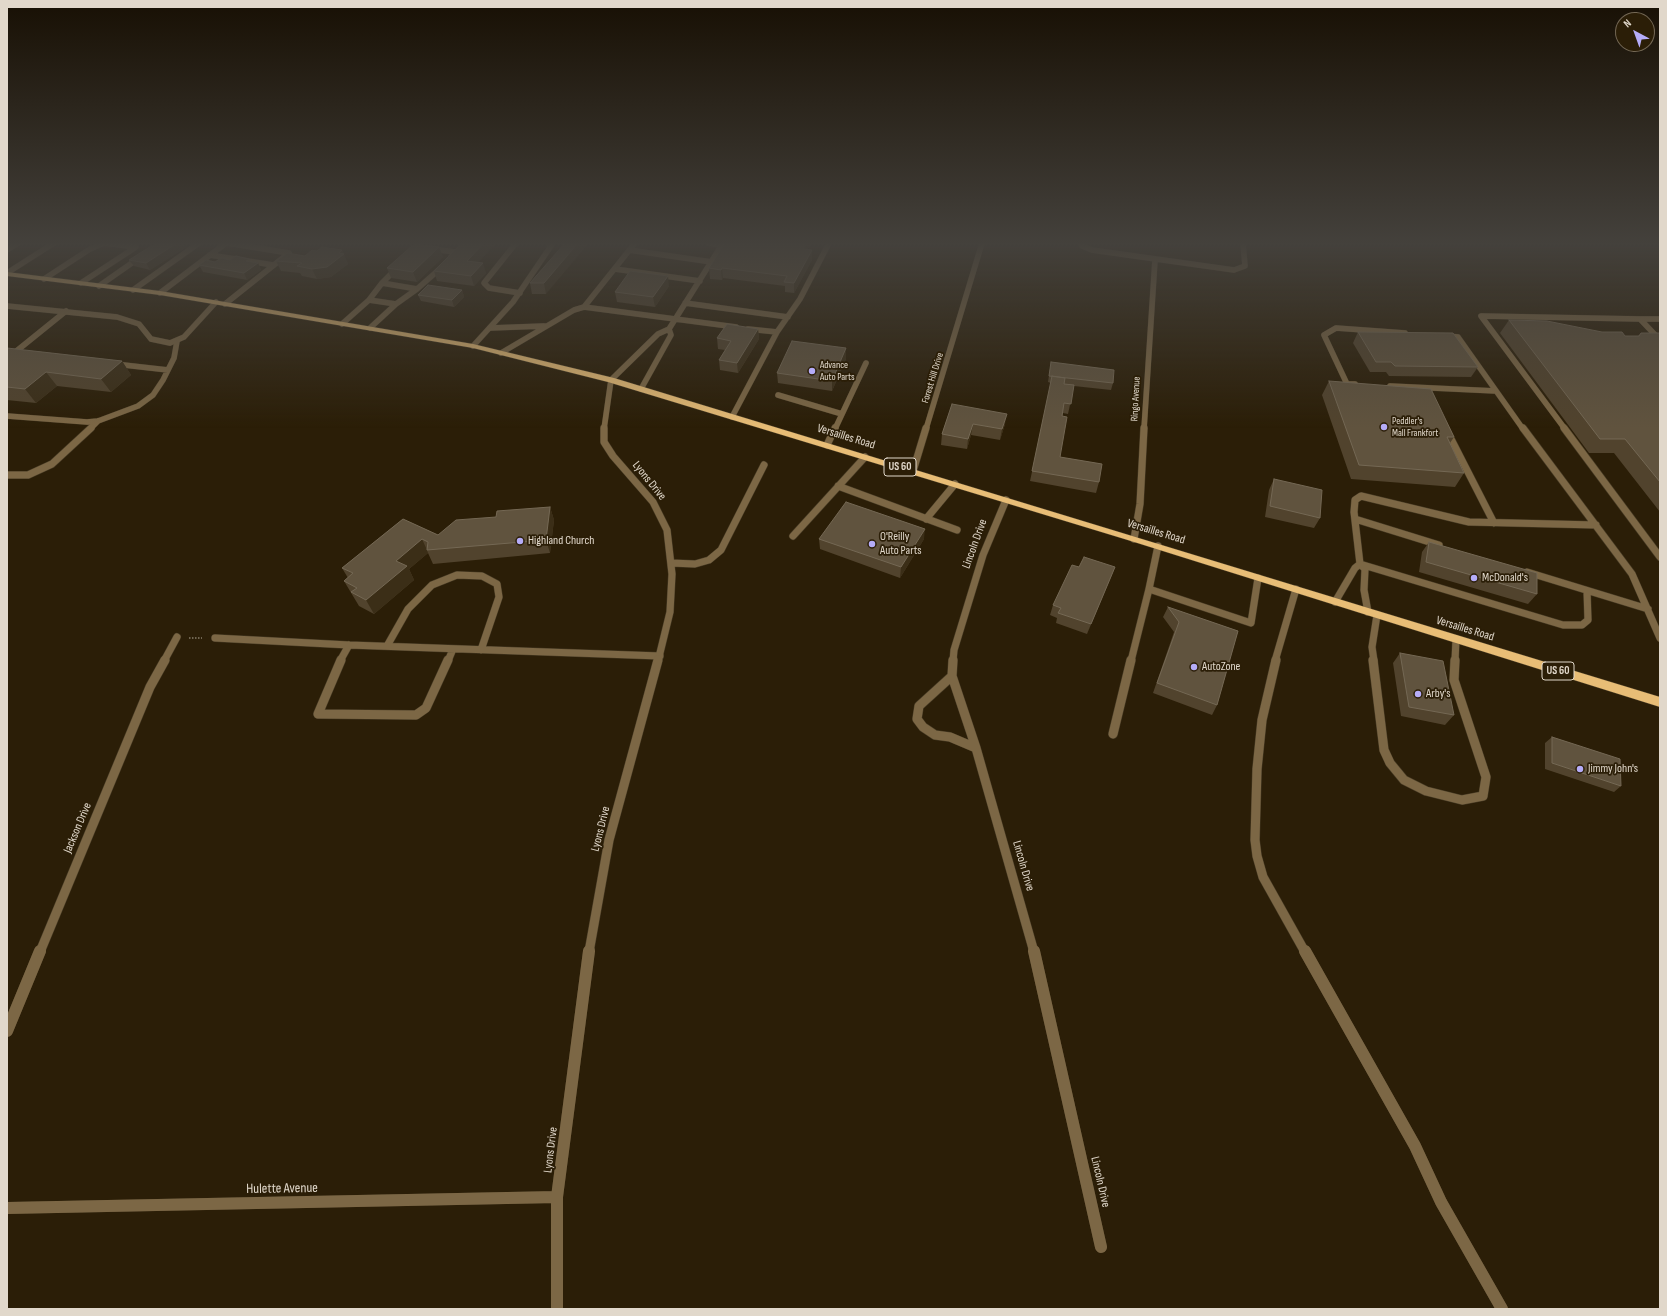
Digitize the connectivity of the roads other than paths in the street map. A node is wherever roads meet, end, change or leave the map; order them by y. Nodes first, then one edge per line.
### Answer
1 (214, 304) edge
2 (227, 304) edge
3 (364, 304) edge
4 (396, 304) edge
5 (510, 304) edge
6 (586, 304) edge
7 (685, 304) edge
8 (688, 304) edge
9 (796, 304) edge
10 (964, 304) edge
11 (1151, 304) edge
12 (7, 306) edge
13 (584, 307) junction
14 (66, 311) junction
15 (788, 317) junction
16 (675, 319) junction
17 (1640, 319) junction
18 (1660, 319) edge
19 (342, 324) junction
20 (545, 326) junction
21 (370, 328) junction
22 (490, 328) junction
23 (669, 329) junction
24 (778, 332) junction
25 (1412, 334) edge
26 (1435, 336) edge
27 (1660, 340) edge
28 (177, 341) junction
29 (473, 346) junction
30 (7, 353) edge
31 (14, 353) junction
32 (502, 353) junction
33 (22, 354) edge
34 (106, 363) edge
35 (866, 363) dead end
36 (168, 370) junction
37 (611, 380) junction
38 (1363, 385) edge
39 (1386, 386) edge
40 (1426, 388) junction
41 (641, 389) junction
42 (1496, 391) junction
43 (778, 395) dead end
44 (1429, 395) edge
45 (842, 414) junction
46 (7, 416) edge
47 (732, 416) junction
48 (98, 421) junction
49 (1443, 421) edge
50 (827, 445) junction
51 (865, 457) junction
52 (764, 465) dead end
53 (913, 471) junction
54 (7, 475) edge
55 (955, 484) junction
56 (838, 486) junction
57 (1006, 500) junction
58 (1354, 516) junction
59 (926, 519) junction
60 (1494, 523) junction
61 (1596, 525) junction
62 (957, 530) dead end
63 (793, 536) dead end
64 (1134, 539) junction
65 (1158, 546) junction
66 (1445, 547) edge
67 (1660, 557) edge
68 (671, 563) junction
69 (1360, 564) junction
70 (1520, 570) edge
71 (1258, 578) junction
72 (1149, 589) junction
73 (1296, 589) junction
74 (1587, 591) junction
75 (1335, 602) junction
76 (1648, 610) junction
77 (1373, 613) junction
78 (177, 637) road end
79 (214, 638) road end
80 (1660, 638) edge
81 (1456, 639) junction
82 (349, 646) junction
83 (387, 646) junction
84 (453, 649) junction
85 (481, 650) junction
86 (660, 656) junction
87 (952, 676) junction
88 (1660, 702) edge
89 (1113, 734) dead end
90 (976, 748) junction
91 (7, 1031) edge
92 (557, 1197) junction
93 (7, 1208) edge
94 (1101, 1246) dead end
95 (558, 1309) edge
96 (1502, 1309) edge

1 - 28 street
2 - 19 highway, Versailles Road / US 60
3 - 19 street
4 - 21 street
5 - 22 street
6 - 13 street
7 - 16 street
8 - 15 street
9 - 15 street
10 - 53 street, Forest Hill Drive
11 - 64 street, Ringo Avenue
12 - 14 street
13 - 16 street
13 - 20 street
14 - 28 street
14 - 31 street
15 - 24 street
16 - 23 street
16 - 24 street
17 - 18 street
17 - 27 street
17 - 67 street
19 - 21 highway, Versailles Road / US 60
20 - 22 street
20 - 32 street
21 - 29 highway, Versailles Road / US 60
22 - 29 street
23 - 37 street
23 - 41 street
24 - 47 street
25 - 38 street
26 - 42 street
28 - 36 street
29 - 32 highway, Versailles Road / US 60
30 - 31 street
31 - 33 street
32 - 37 highway, Versailles Road / US 60
34 - 36 street
35 - 45 street
36 - 48 street
37 - 41 highway, Versailles Road / US 60
37 - 68 street, Lyons Drive
39 - 40 street
40 - 42 street
40 - 44 street
41 - 47 highway, Versailles Road / US 60
42 - 61 street
43 - 45 street
45 - 50 street
46 - 48 street
47 - 50 highway, Versailles Road / US 60
48 - 54 street
49 - 60 street
50 - 51 highway, Versailles Road / US 60
51 - 53 highway, Versailles Road / US 60
51 - 56 street
52 - 68 street
53 - 55 highway, Versailles Road / US 60
55 - 57 highway, Versailles Road / US 60
55 - 59 street
56 - 59 street
56 - 63 street
57 - 64 highway, Versailles Road / US 60
57 - 87 street, Lincoln Drive
58 - 60 street
58 - 66 street
58 - 69 street
59 - 62 street
60 - 61 street
61 - 76 street
64 - 65 highway, Versailles Road / US 60
65 - 71 highway, Versailles Road / US 60
65 - 72 street
68 - 86 street, Lyons Drive
69 - 74 street
69 - 75 street
69 - 77 street
70 - 74 street
71 - 72 street
71 - 73 highway, Versailles Road / US 60
72 - 89 street
73 - 75 highway, Versailles Road / US 60
73 - 96 street
74 - 76 street
75 - 77 highway, Versailles Road / US 60
76 - 80 street
77 - 81 highway, Versailles Road / US 60
77 - 81 street
78 - 91 street, Jackson Drive
79 - 82 street
81 - 88 highway, Versailles Road / US 60
82 - 83 street
82 - 84 street
83 - 84 street
83 - 85 street
84 - 85 street
85 - 86 street
86 - 92 street, Lyons Drive
87 - 90 street, Lincoln Drive
87 - 90 street
90 - 94 street, Lincoln Drive
92 - 93 street, Hulette Avenue
92 - 95 street, Lyons Drive

